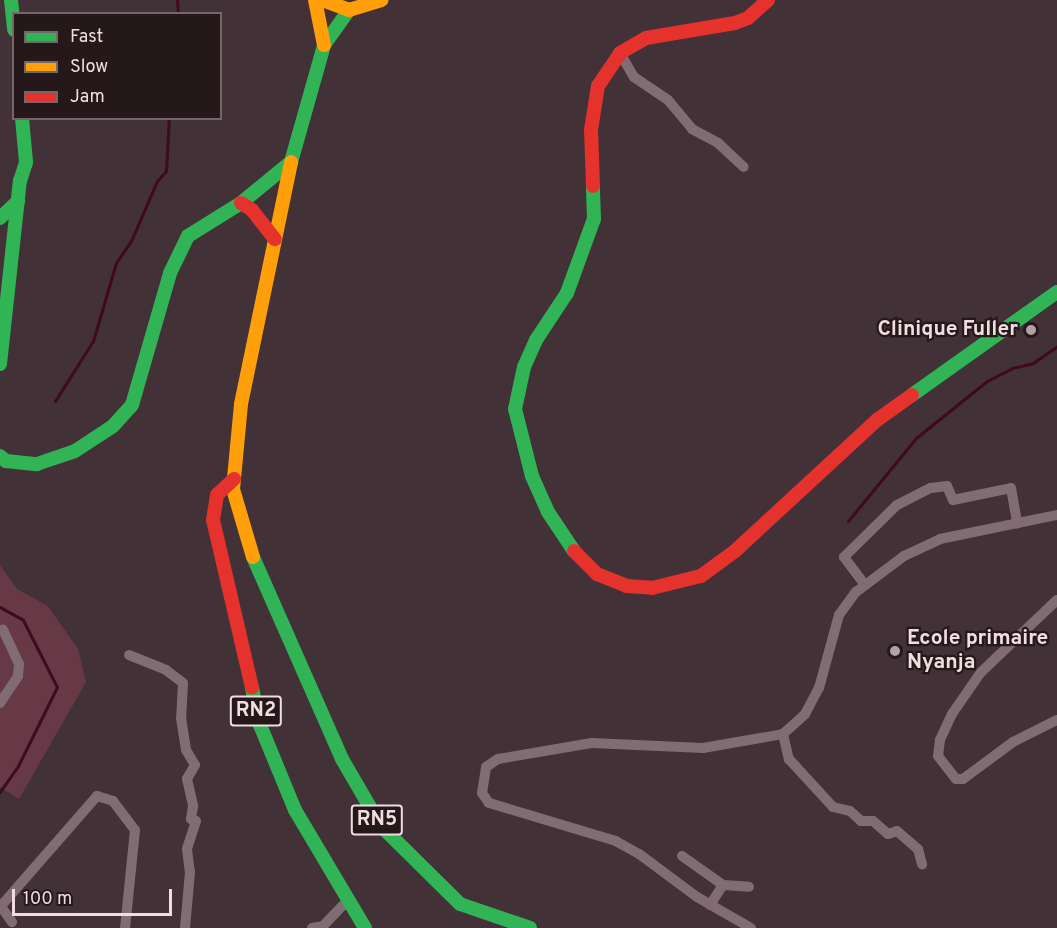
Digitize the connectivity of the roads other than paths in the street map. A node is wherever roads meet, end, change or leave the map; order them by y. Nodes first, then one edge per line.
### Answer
1 (315, 0) edge
2 (321, 0) edge
3 (381, 0) edge
4 (768, 0) edge
5 (349, 10) junction
6 (324, 45) junction
7 (620, 53) junction
8 (22, 120) edge
9 (291, 162) junction
10 (744, 167) dead end
11 (18, 201) junction
12 (241, 202) junction
13 (0, 218) edge
14 (275, 239) junction
15 (1057, 292) edge
16 (0, 364) edge
17 (0, 456) edge
18 (234, 479) junction
19 (1057, 515) edge
20 (1017, 523) junction
21 (865, 585) junction
22 (1057, 600) edge
23 (3, 630) dead end
24 (129, 655) dead end
25 (0, 703) edge
26 (1057, 720) edge
27 (783, 734) junction
28 (682, 856) dead end
29 (922, 864) dead end
30 (723, 885) junction
31 (749, 886) dead end
32 (347, 901) junction
33 (1, 905) edge
34 (710, 905) junction
35 (12, 922) dead end
36 (125, 928) edge
37 (185, 928) edge
38 (312, 928) edge
39 (365, 928) edge
40 (530, 928) edge
41 (751, 928) edge

1 - 6 main road
2 - 5 main road
3 - 5 main road
4 - 7 main road
5 - 6 main road
6 - 9 main road
7 - 10 street
7 - 15 main road
8 - 11 main road
9 - 12 main road
9 - 14 main road
11 - 13 main road
11 - 16 main road
12 - 14 main road
12 - 17 main road
14 - 18 main road
18 - 32 main road, RN2
18 - 40 main road, RN5
19 - 20 street
20 - 21 street
20 - 21 street
21 - 27 street
22 - 26 street
23 - 25 street
24 - 37 street
27 - 29 street
27 - 34 street
28 - 30 street
30 - 31 street
30 - 34 street
32 - 38 street
32 - 39 main road, RN2
33 - 35 street
33 - 36 street
34 - 41 street

